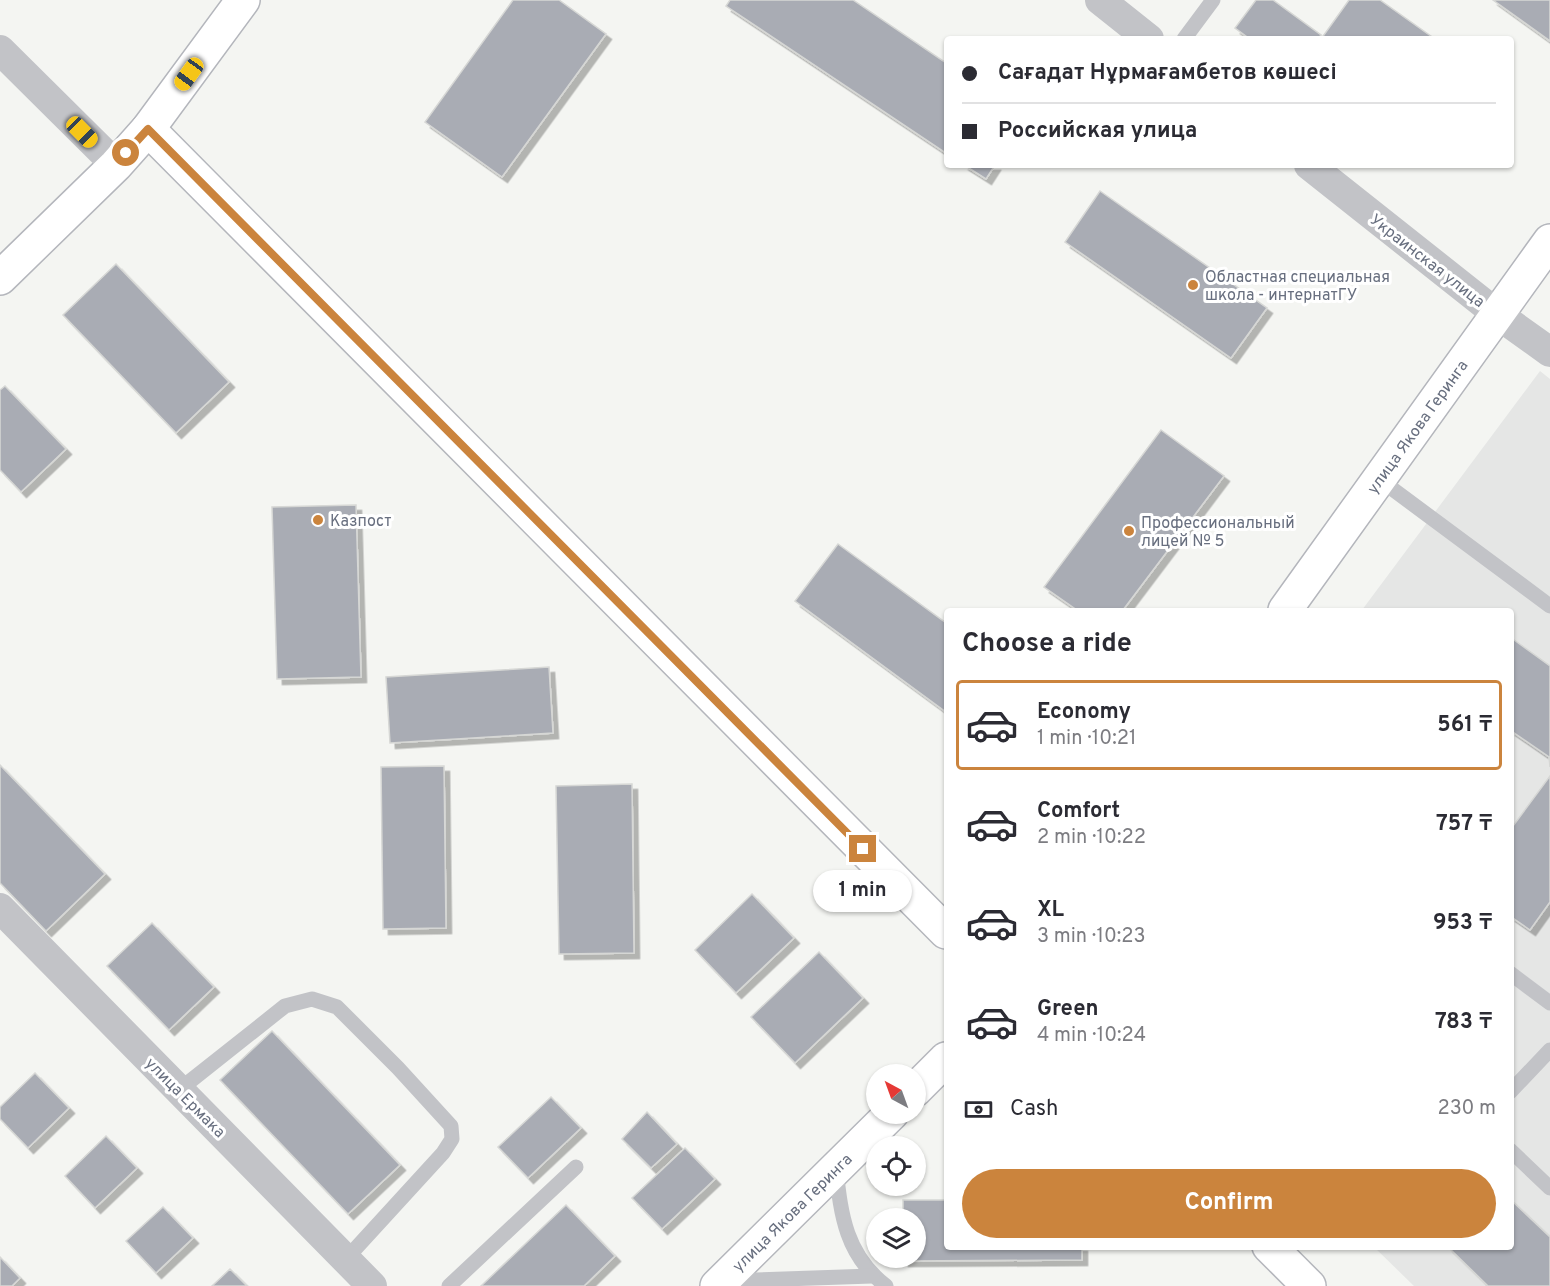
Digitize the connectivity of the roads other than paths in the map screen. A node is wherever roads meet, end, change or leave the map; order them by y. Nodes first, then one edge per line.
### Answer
1 (243, 0) edge
2 (1100, 0) edge
3 (1213, 0) edge
4 (1145, 36) edge
5 (1186, 36) edge
6 (0, 50) edge
7 (148, 129) junction
8 (116, 165) junction
9 (1313, 168) edge
10 (1550, 241) edge
11 (0, 278) edge
12 (1497, 314) junction
13 (1550, 352) edge
14 (1379, 479) junction
15 (1550, 606) edge
16 (1286, 608) edge
17 (0, 908) edge
18 (944, 930) edge
19 (1514, 976) edge
20 (1550, 1003) edge
21 (1550, 1050) edge
22 (944, 1061) edge
23 (926, 1079) edge
24 (1514, 1088) edge
25 (179, 1090) junction
26 (880, 1124) edge
27 (1514, 1154) edge
28 (576, 1167) dead end
29 (836, 1168) junction
30 (1550, 1188) edge
31 (1273, 1250) edge
32 (346, 1259) junction
33 (872, 1276) junction
34 (719, 1284) edge
35 (372, 1286) edge
36 (449, 1286) edge
37 (886, 1286) edge
38 (1309, 1286) edge

1 - 7 street
2 - 4 street
3 - 5 lane
6 - 8 street
7 - 8 street
7 - 18 street
8 - 11 street
9 - 12 street, Украинская улица
10 - 12 street, улица Якова Геринга
12 - 13 street, Украинская улица
12 - 14 street, улица Якова Геринга
14 - 15 lane
14 - 16 street, улица Якова Геринга
17 - 25 street, улица Ермака
19 - 20 lane
21 - 24 lane
22 - 23 street
25 - 32 street, улица Ермака
25 - 32 lane
26 - 29 street, улица Якова Геринга
27 - 30 lane
28 - 36 lane
29 - 33 lane
29 - 34 street, улица Якова Геринга
31 - 38 street
32 - 35 street, улица Ермака
33 - 34 lane
33 - 37 lane

